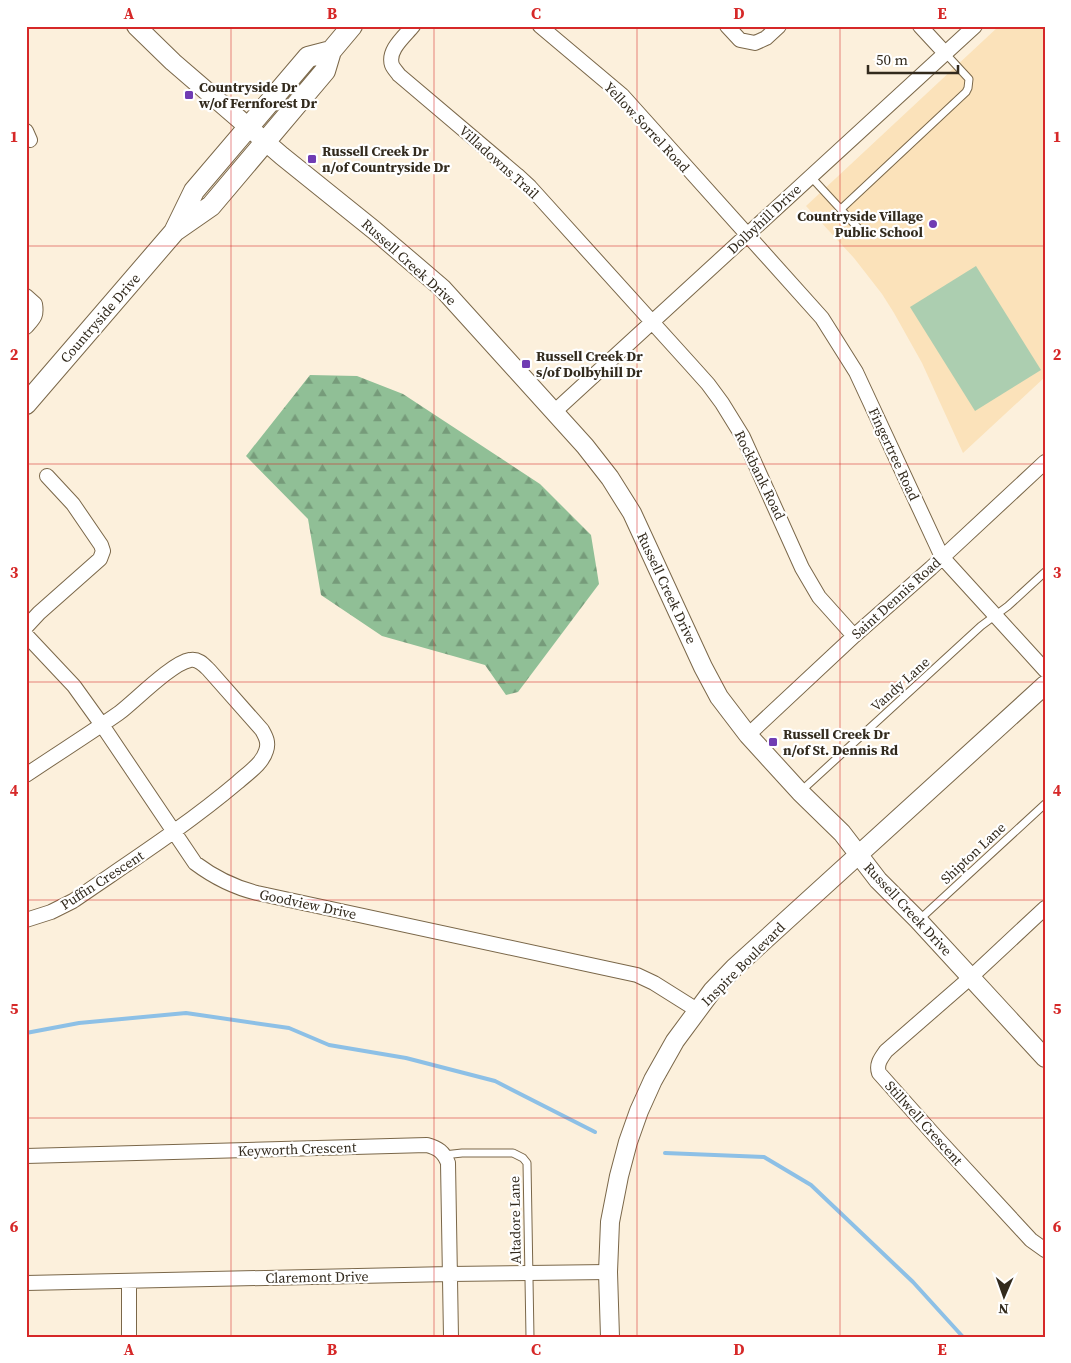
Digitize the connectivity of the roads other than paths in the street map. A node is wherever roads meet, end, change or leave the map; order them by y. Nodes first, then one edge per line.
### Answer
1 (136, 26) edge
2 (352, 26) edge
3 (413, 26) edge
4 (540, 26) edge
5 (727, 26) edge
6 (779, 26) edge
7 (920, 26) edge
8 (975, 26) edge
9 (332, 51) junction
10 (945, 53) junction
11 (249, 127) junction
12 (266, 142) junction
13 (811, 176) junction
14 (841, 209) junction
15 (858, 228) dead end
16 (174, 232) junction
17 (748, 235) junction
18 (31, 300) edge
19 (653, 322) junction
20 (26, 327) edge
21 (26, 404) edge
22 (554, 412) junction
23 (1045, 462) edge
24 (47, 476) dead end
25 (942, 557) junction
26 (1045, 572) edge
27 (995, 616) junction
28 (26, 627) edge
29 (26, 635) edge
30 (854, 636) junction
31 (1045, 670) edge
32 (1045, 685) edge
33 (102, 725) junction
34 (748, 735) junction
35 (26, 775) edge
36 (800, 792) junction
37 (1045, 804) edge
38 (174, 831) junction
39 (858, 855) junction
40 (1045, 908) edge
41 (26, 920) edge
42 (918, 920) junction
43 (971, 977) junction
44 (697, 1010) junction
45 (1045, 1058) edge
46 (444, 1155) junction
47 (26, 1156) edge
48 (1045, 1250) edge
49 (608, 1272) junction
50 (529, 1273) junction
51 (450, 1274) junction
52 (129, 1282) junction
53 (26, 1283) edge
54 (129, 1337) edge
55 (451, 1337) edge
56 (530, 1337) edge
57 (610, 1337) edge

1 - 11 street, Russell Creek Drive
2 - 9 main road, Countryside Drive
3 - 19 street, Villadowns Trail
4 - 17 street, Yellow Sorrel Road
5 - 6 street
7 - 10 street
8 - 10 street, Dolbyhill Drive
9 - 11 main road, Countryside Drive
9 - 12 main road, Countryside Drive
10 - 13 street, Dolbyhill Drive
10 - 14 lane
11 - 12 street, Russell Creek Drive
11 - 16 main road, Countryside Drive
12 - 16 main road, Countryside Drive
12 - 22 street, Russell Creek Drive
13 - 14 lane
13 - 17 street, Dolbyhill Drive
14 - 15 lane
16 - 21 main road, Countryside Drive
17 - 19 street, Dolbyhill Drive
17 - 25 street, Fingertree Road
18 - 20 street
19 - 22 street, Dolbyhill Drive
19 - 30 street, Rockbank Road
22 - 34 street, Russell Creek Drive
23 - 25 street, Saint Dennis Road
24 - 28 street
25 - 27 street, Fingertree Road
25 - 30 street, Saint Dennis Road
26 - 27 lane, Vandy Lane
27 - 31 street, Fingertree Road
27 - 36 lane, Vandy Lane
29 - 33 street, Goodview Drive
30 - 34 street, Saint Dennis Road
32 - 39 street, Inspire Boulevard
33 - 35 street
33 - 38 street, Goodview Drive
33 - 38 street, Puffin Crescent
34 - 36 street, Russell Creek Drive
36 - 39 street, Russell Creek Drive
37 - 42 lane, Shipton Lane
38 - 41 street, Puffin Crescent
38 - 44 street, Goodview Drive
39 - 42 street, Russell Creek Drive
39 - 44 street, Inspire Boulevard
40 - 43 street
42 - 43 street, Russell Creek Drive
43 - 45 street, Russell Creek Drive
43 - 48 street, Stillwell Crescent
44 - 49 street, Inspire Boulevard
46 - 47 street, Keyworth Crescent
46 - 50 lane, Altadore Lane
46 - 51 street
49 - 50 street, Claremont Drive
49 - 57 street, Inspire Boulevard
50 - 51 street, Claremont Drive
50 - 56 lane
51 - 52 street, Claremont Drive
51 - 55 street
52 - 53 street, Claremont Drive
52 - 54 street

